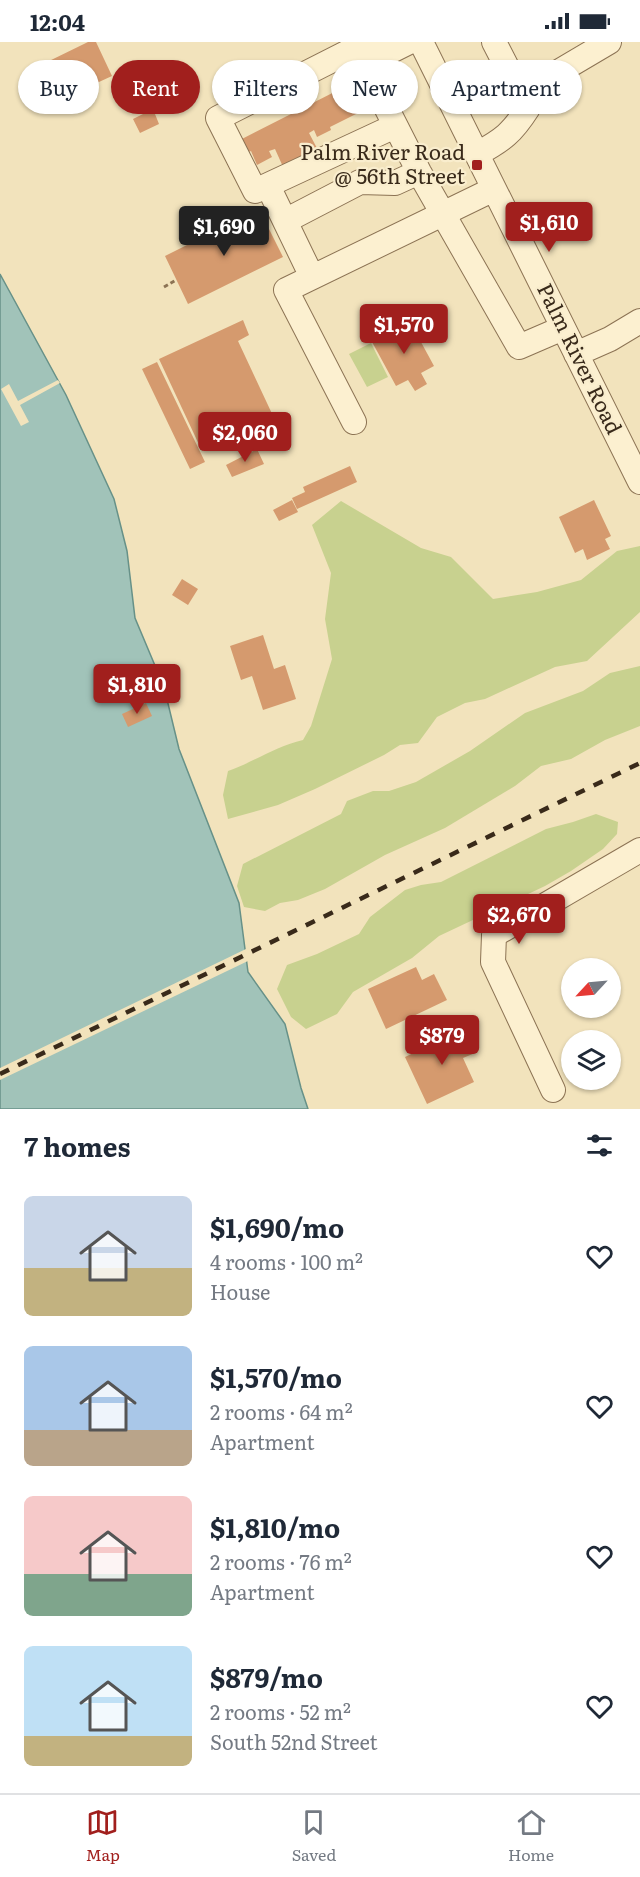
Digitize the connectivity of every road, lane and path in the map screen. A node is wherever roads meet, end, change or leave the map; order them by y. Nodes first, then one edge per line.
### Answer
1 (409, 42) edge
2 (421, 42) edge
3 (494, 42) edge
4 (609, 42) edge
5 (356, 48) junction
6 (503, 60) edge
7 (579, 60) edge
8 (524, 114) edge
9 (395, 126) junction
10 (477, 154) junction
11 (419, 172) junction
12 (268, 186) junction
13 (494, 189) junction
14 (444, 213) junction
15 (285, 221) junction
16 (312, 277) junction
17 (176, 280) dead end
18 (164, 286) dead end
19 (640, 321) edge
20 (563, 328) junction
21 (576, 354) junction
22 (354, 422) dead end
23 (634, 455) edge
24 (640, 482) edge
25 (640, 850) edge
26 (553, 1090) dead end

1 - 5 street
2 - 10 street, Palm River Road
3 - 6 street
4 - 7 street
5 - 9 street
5 - 12 street
8 - 10 street
9 - 11 street
9 - 12 street
10 - 13 street, Palm River Road
11 - 14 street
11 - 15 street
12 - 15 street
13 - 14 street
13 - 20 street, Palm River Road
14 - 16 street
14 - 20 street
15 - 16 street
16 - 22 street
17 - 18 path
19 - 21 street
20 - 21 street, Palm River Road
21 - 23 street, Palm River Road
23 - 24 street, Palm River Road
25 - 26 street

